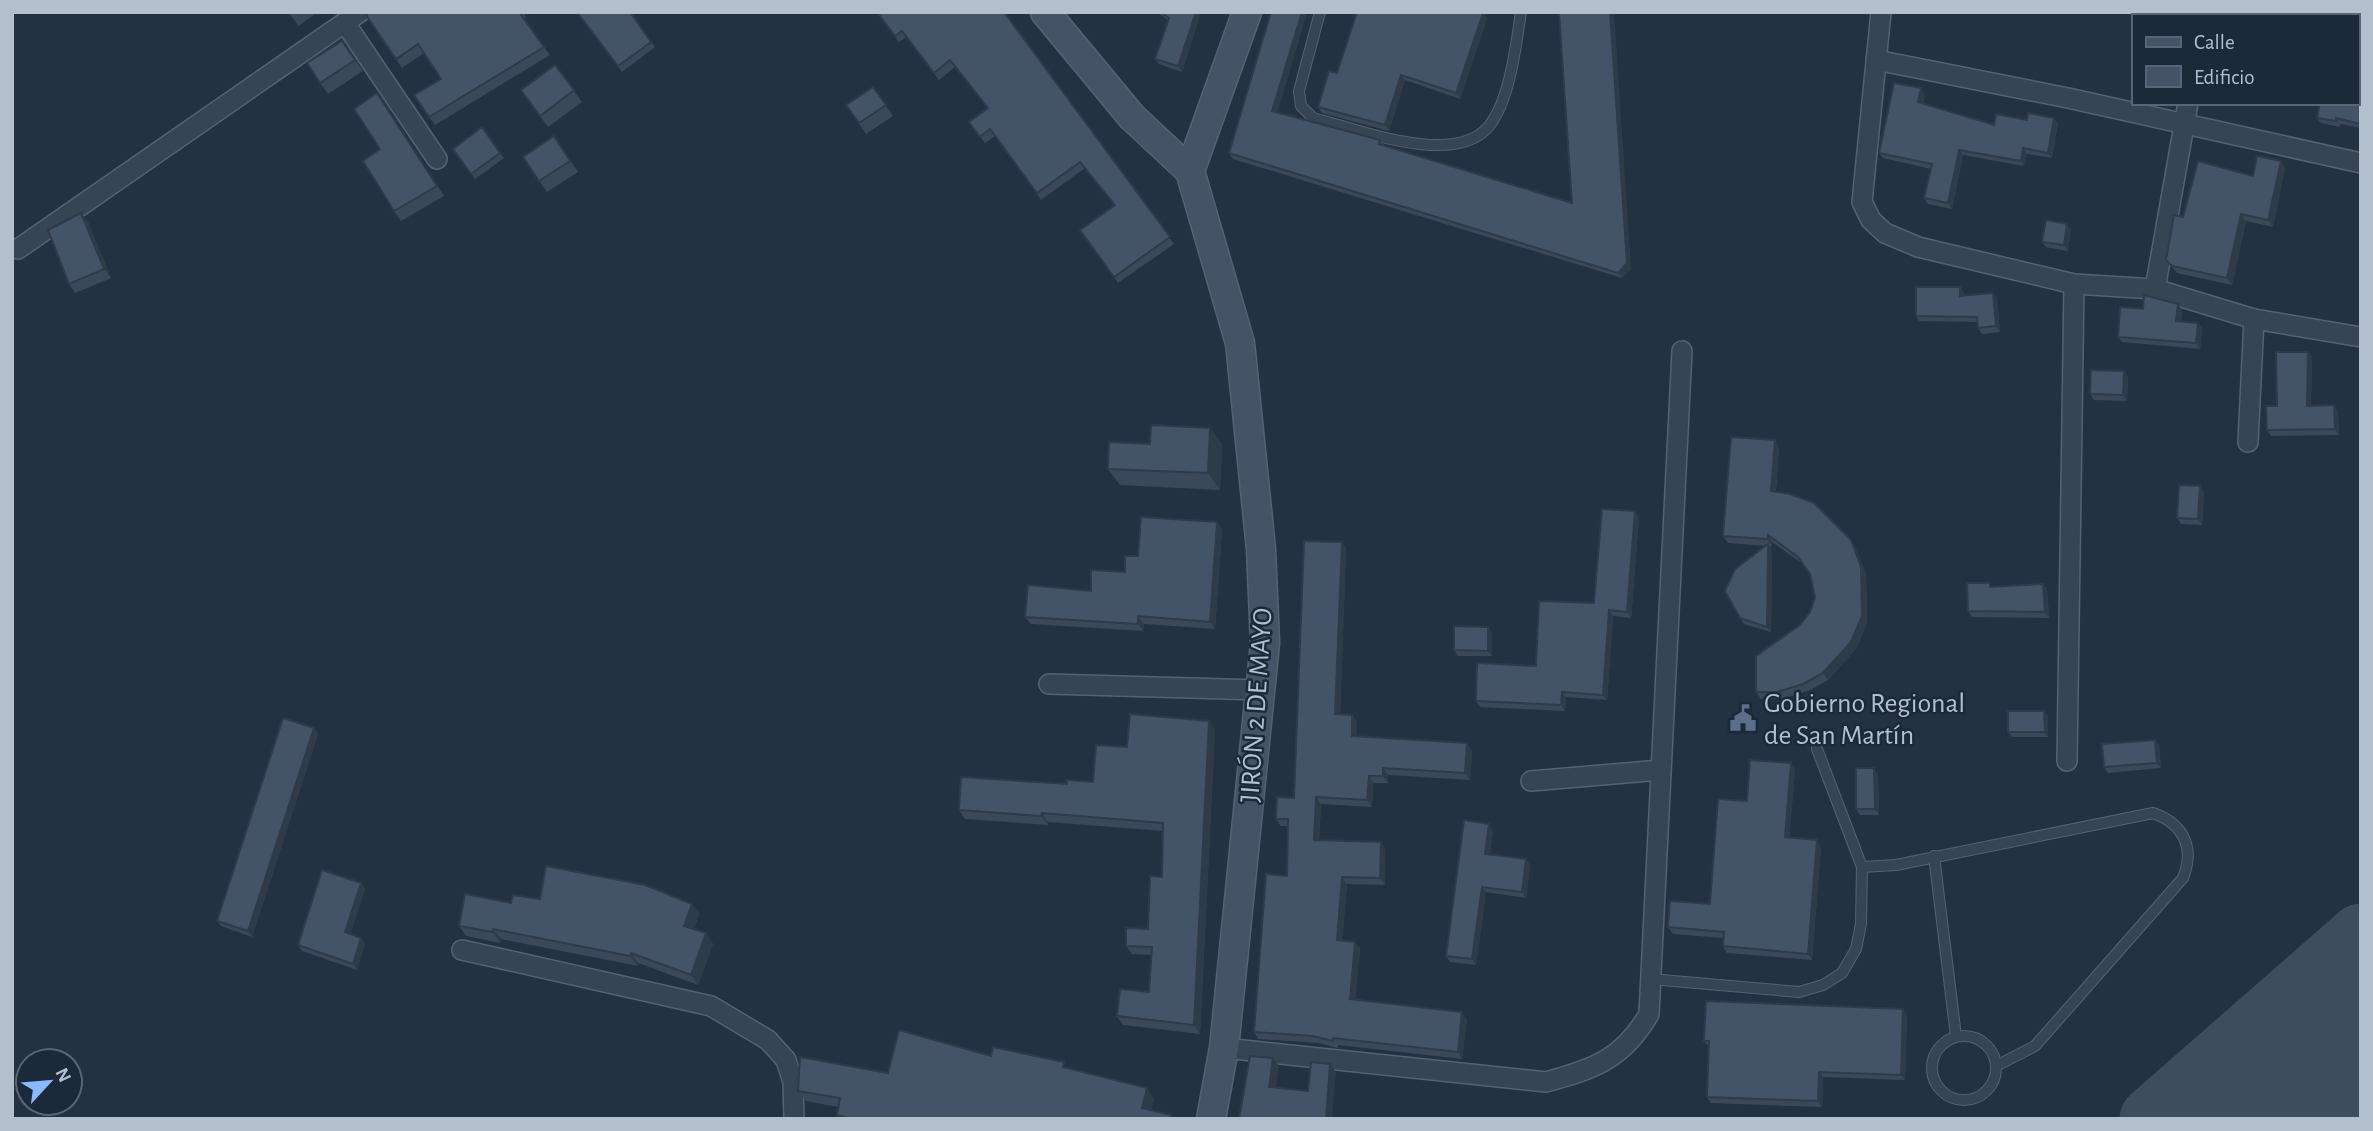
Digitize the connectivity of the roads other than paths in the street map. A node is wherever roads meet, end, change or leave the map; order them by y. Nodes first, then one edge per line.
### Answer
1 (1045, 12) edge
2 (1247, 12) edge
3 (1320, 12) edge
4 (1521, 12) edge
5 (1881, 12) edge
6 (352, 18) edge
7 (1876, 60) junction
8 (2188, 105) edge
9 (2184, 124) junction
10 (437, 159) dead end
11 (2361, 163) edge
12 (1190, 171) junction
13 (18, 248) dead end
14 (2074, 284) junction
15 (2155, 289) junction
16 (2254, 319) junction
17 (2361, 337) edge
18 (1682, 351) dead end
19 (2248, 442) dead end
20 (1049, 684) dead end
21 (1261, 690) junction
22 (1817, 749) dead end
23 (2067, 761) dead end
24 (1661, 771) junction
25 (1531, 781) dead end
26 (1934, 856) junction
27 (1862, 867) junction
28 (462, 950) dead end
29 (1650, 979) junction
30 (1956, 1036) junction
31 (1224, 1048) junction
32 (1996, 1066) junction
33 (794, 1119) edge
34 (1211, 1119) edge

1 - 12 main road
2 - 12 main road
3 - 4 lane
5 - 7 street
6 - 10 street
6 - 13 street
7 - 9 street
7 - 14 street
8 - 9 street
9 - 11 street
9 - 15 street
12 - 21 main road, JIRÓN 2 DE MAYO
14 - 15 street
14 - 23 street
15 - 16 street
16 - 17 street
16 - 19 street
18 - 24 street
20 - 21 street
21 - 31 main road, JIRÓN 2 DE MAYO
22 - 27 lane
24 - 25 street
24 - 29 street
26 - 27 lane
26 - 30 lane
26 - 32 lane
27 - 29 lane
28 - 33 street
29 - 31 street
30 - 32 lane
30 - 32 lane
31 - 34 main road, JIRÓN 2 DE MAYO

